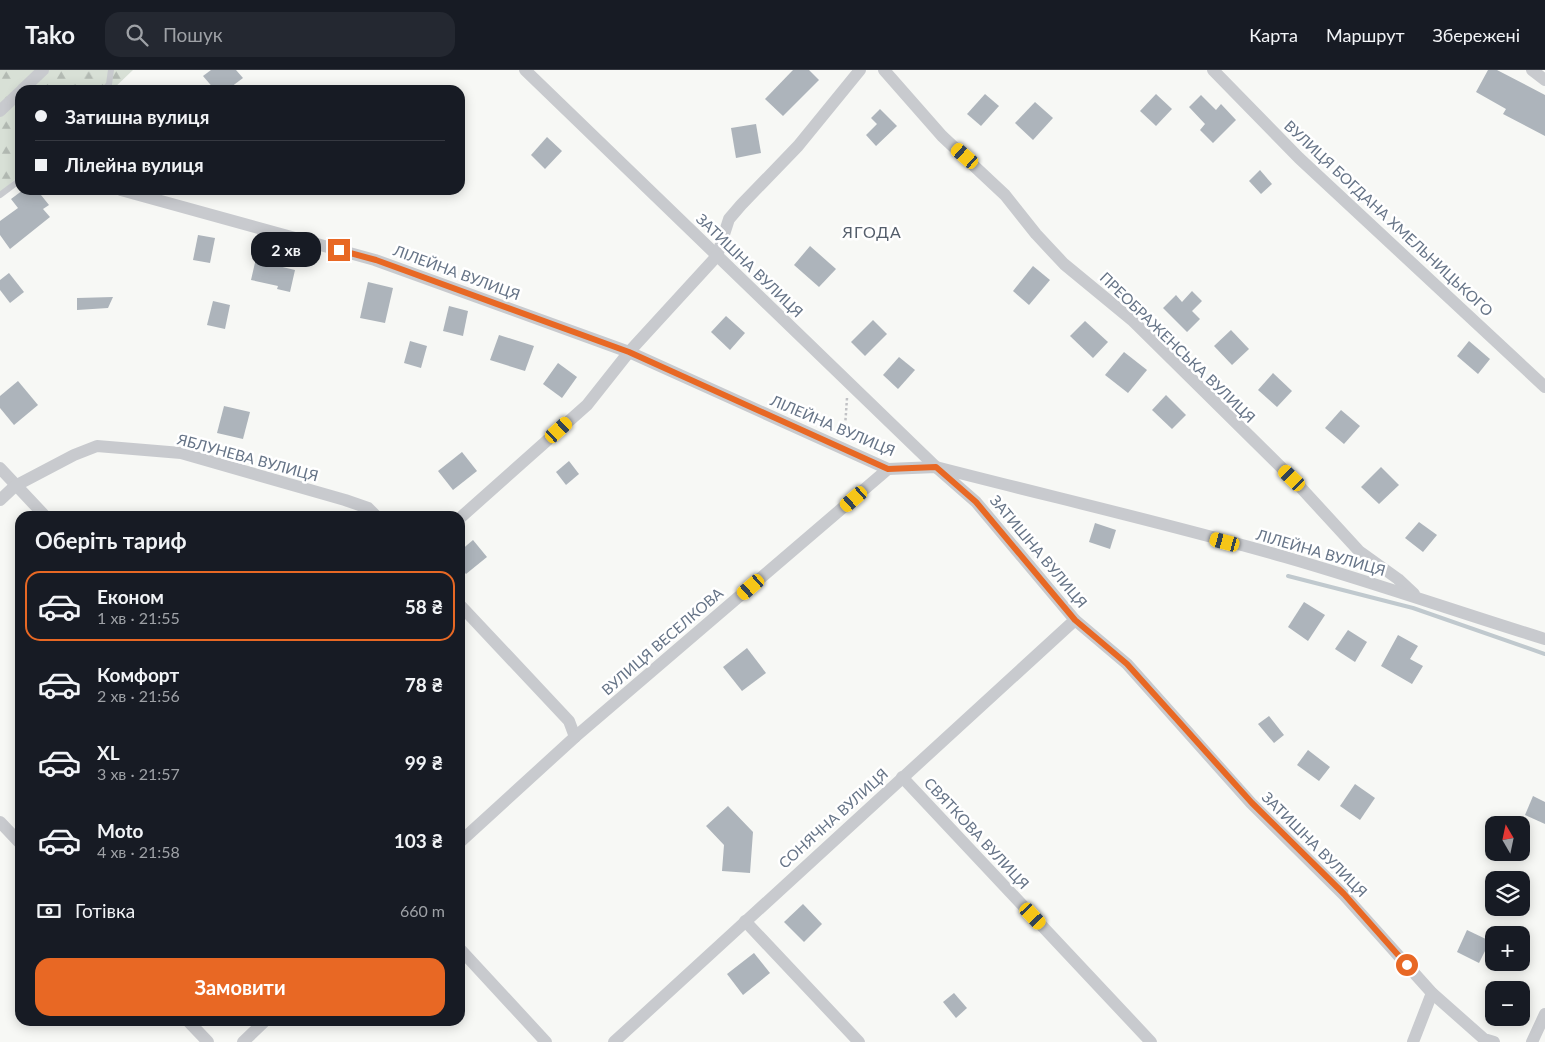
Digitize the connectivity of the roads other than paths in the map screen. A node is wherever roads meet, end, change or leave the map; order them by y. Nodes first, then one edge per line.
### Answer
1 (44, 70) edge
2 (111, 70) edge
3 (525, 70) edge
4 (860, 70) edge
5 (884, 70) edge
6 (1213, 70) edge
7 (1532, 70) edge
8 (1545, 80) edge
9 (28, 85) edge
10 (108, 85) edge
11 (15, 97) edge
12 (0, 111) edge
13 (15, 184) edge
14 (0, 195) edge
15 (139, 195) edge
16 (717, 256) junction
17 (629, 352) junction
18 (1545, 387) edge
19 (936, 467) junction
20 (0, 468) edge
21 (888, 469) junction
22 (15, 486) junction
23 (0, 500) edge
24 (40, 511) edge
25 (371, 511) edge
26 (465, 514) edge
27 (1416, 596) junction
28 (465, 610) edge
29 (1075, 620) junction
30 (1545, 640) edge
31 (576, 737) junction
32 (902, 777) junction
33 (0, 822) edge
34 (465, 837) edge
35 (15, 838) edge
36 (745, 921) junction
37 (465, 954) edge
38 (1432, 993) junction
39 (1545, 1014) edge
40 (193, 1026) edge
41 (260, 1026) edge
42 (208, 1042) edge
43 (243, 1042) edge
44 (546, 1042) edge
45 (614, 1042) edge
46 (859, 1042) edge
47 (1151, 1042) edge
48 (1413, 1042) edge
49 (1494, 1042) edge
50 (1532, 1042) edge

1 - 9 street
2 - 10 lane
3 - 16 street, ЗАТИШНА ВУЛИЦЯ
4 - 16 street
5 - 27 street, ПРЕОБРАЖЕНСЬКА ВУЛИЦЯ
6 - 18 street, ВУЛИЦЯ БОГДАНА ХМЕЛЬНИЦЬКОГО
7 - 8 street
11 - 12 street
13 - 14 lane
15 - 17 street, ЛІЛЕЙНА ВУЛИЦЯ
16 - 17 street
16 - 19 street, ЗАТИШНА ВУЛИЦЯ
17 - 21 street, ЛІЛЕЙНА ВУЛИЦЯ
17 - 26 street
19 - 21 street, ЛІЛЕЙНА ВУЛИЦЯ
19 - 27 street, ЛІЛЕЙНА ВУЛИЦЯ
19 - 29 street, ЗАТИШНА ВУЛИЦЯ
20 - 22 street
21 - 31 street, ВУЛИЦЯ ВЕСЕЛКОВА
22 - 23 street, ЯБЛУНЕВА ВУЛИЦЯ
22 - 24 street
22 - 25 street, ЯБЛУНЕВА ВУЛИЦЯ
27 - 30 street, ЛІЛЕЙНА ВУЛИЦЯ
28 - 31 street
29 - 32 street, СОНЯЧНА ВУЛИЦЯ
29 - 38 street, ЗАТИШНА ВУЛИЦЯ
31 - 34 street, ВУЛИЦЯ ВЕСЕЛКОВА
32 - 36 street, СОНЯЧНА ВУЛИЦЯ
32 - 47 street, СВЯТКОВА ВУЛИЦЯ
33 - 35 street
36 - 45 street, СОНЯЧНА ВУЛИЦЯ
36 - 46 street
37 - 44 street
38 - 48 street
38 - 49 street, ЗАТИШНА ВУЛИЦЯ
39 - 50 street
40 - 42 street
41 - 43 street

